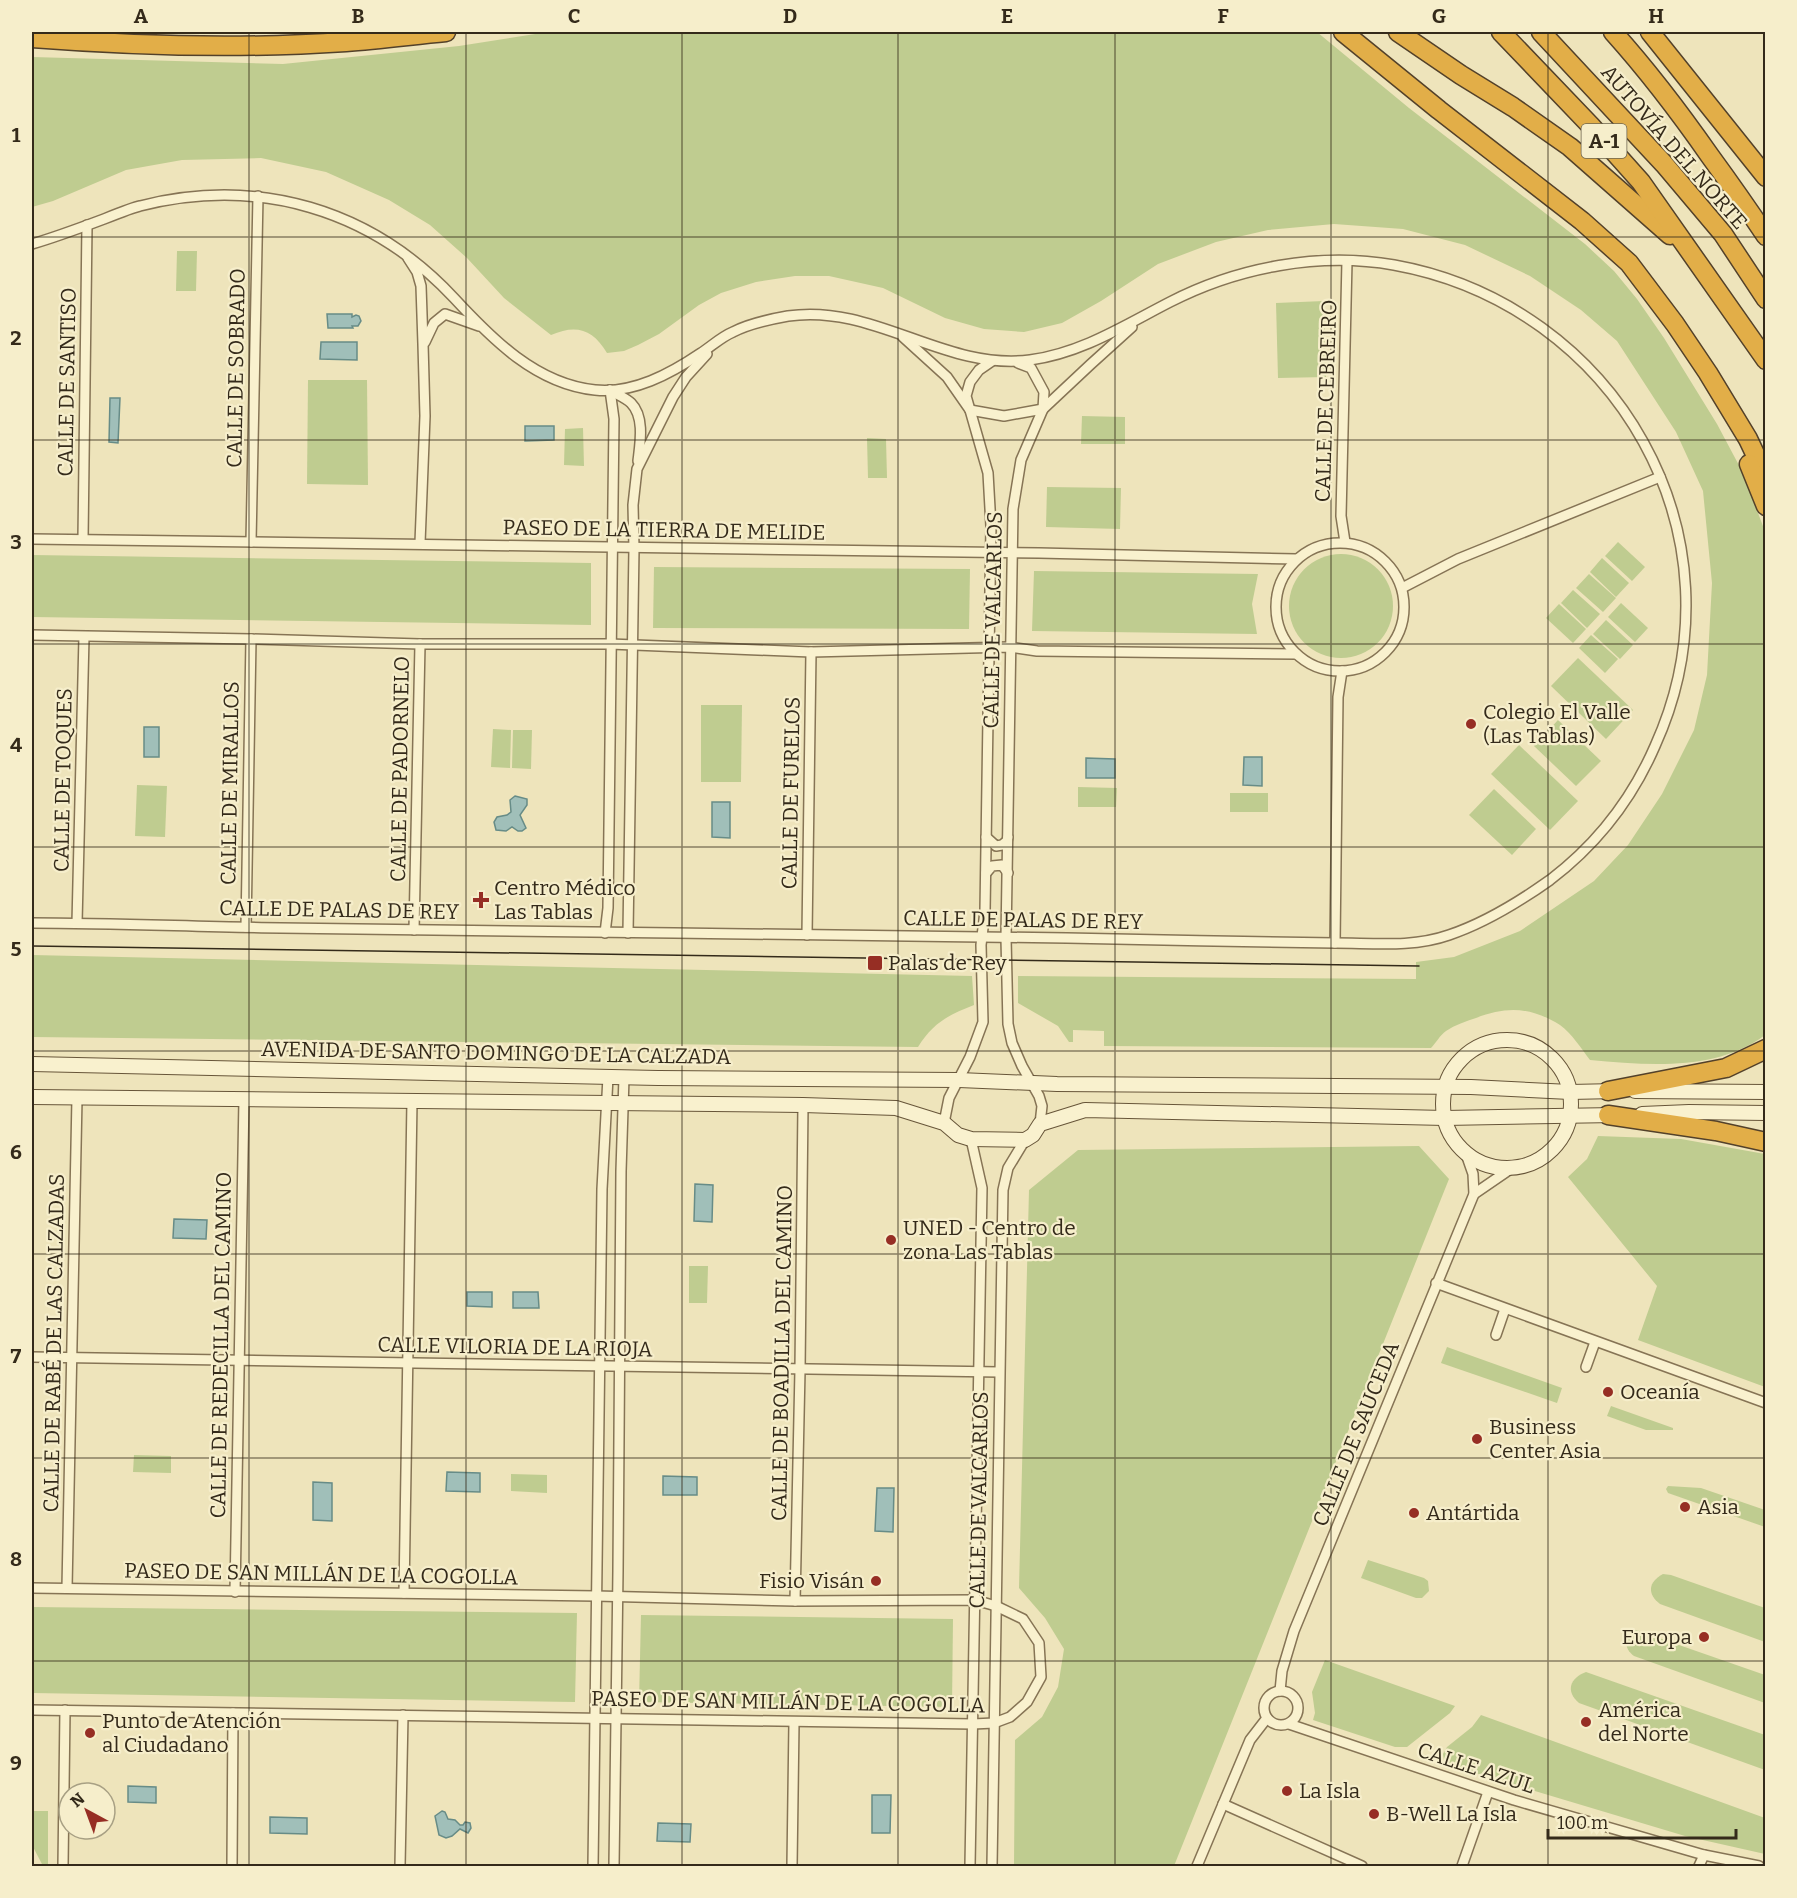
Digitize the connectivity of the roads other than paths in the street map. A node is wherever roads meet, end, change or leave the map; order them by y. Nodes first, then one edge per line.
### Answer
1 (446, 32) edge
2 (1343, 32) edge
3 (1398, 32) edge
4 (1501, 32) edge
5 (1541, 32) edge
6 (1613, 32) edge
7 (1650, 32) edge
8 (32, 38) edge
9 (1766, 177) edge
10 (258, 196) junction
11 (87, 225) junction
12 (1766, 236) edge
13 (32, 244) edge
14 (405, 253) junction
15 (1696, 260) junction
16 (1347, 261) junction
17 (1766, 299) edge
18 (1143, 318) junction
19 (480, 326) junction
20 (732, 332) junction
21 (900, 334) junction
22 (423, 344) junction
23 (1766, 360) edge
24 (992, 361) junction
25 (1015, 362) junction
26 (610, 390) junction
27 (1043, 409) junction
28 (970, 410) junction
29 (1748, 439) junction
30 (637, 469) junction
31 (1660, 477) junction
32 (1766, 477) edge
33 (1766, 506) edge
34 (32, 539) edge
35 (83, 539) junction
36 (251, 542) junction
37 (1346, 542) junction
38 (420, 543) junction
39 (612, 547) junction
40 (634, 548) junction
41 (991, 552) junction
42 (1013, 552) junction
43 (1296, 559) junction
44 (1402, 588) junction
45 (32, 635) edge
46 (84, 637) junction
47 (251, 639) junction
48 (420, 644) junction
49 (610, 644) junction
50 (632, 645) junction
51 (1010, 647) junction
52 (988, 648) junction
53 (811, 652) junction
54 (1296, 654) junction
55 (1342, 671) junction
56 (986, 837) junction
57 (1008, 837) junction
58 (986, 873) junction
59 (1008, 873) junction
60 (32, 923) edge
61 (77, 923) junction
62 (246, 927) junction
63 (414, 930) junction
64 (605, 933) junction
65 (628, 933) junction
66 (807, 935) junction
67 (982, 938) junction
68 (1006, 938) junction
69 (1335, 943) junction
70 (1766, 1049) edge
71 (32, 1064) edge
72 (608, 1077) junction
73 (624, 1077) junction
74 (959, 1080) junction
75 (1031, 1083) junction
76 (1446, 1087) junction
77 (1608, 1091) junction
78 (1569, 1092) junction
79 (1766, 1092) edge
80 (32, 1097) edge
81 (77, 1098) junction
82 (244, 1099) junction
83 (412, 1101) junction
84 (608, 1104) junction
85 (623, 1104) junction
86 (803, 1105) junction
87 (1766, 1113) edge
88 (1608, 1115) junction
89 (1569, 1116) junction
90 (1445, 1118) junction
91 (944, 1123) junction
92 (1040, 1124) junction
93 (971, 1139) junction
94 (1025, 1140) junction
95 (1766, 1142) edge
96 (1466, 1154) junction
97 (1509, 1170) junction
98 (1474, 1194) junction
99 (1436, 1283) junction
100 (1505, 1309) junction
101 (1496, 1335) dead end
102 (1595, 1342) junction
103 (32, 1358) edge
104 (71, 1358) junction
105 (239, 1360) junction
106 (408, 1363) junction
107 (599, 1366) junction
108 (620, 1366) junction
109 (1586, 1367) dead end
110 (800, 1370) junction
111 (978, 1371) junction
112 (999, 1372) junction
113 (1766, 1403) edge
114 (32, 1588) edge
115 (67, 1588) junction
116 (236, 1592) junction
117 (404, 1593) junction
118 (596, 1596) junction
119 (618, 1596) junction
120 (975, 1600) junction
121 (795, 1601) junction
122 (996, 1606) junction
123 (1280, 1691) junction
124 (32, 1710) edge
125 (65, 1710) junction
126 (233, 1713) junction
127 (403, 1715) junction
128 (595, 1718) junction
129 (1267, 1718) junction
130 (615, 1719) junction
131 (794, 1722) junction
132 (994, 1723) junction
133 (973, 1724) junction
134 (1289, 1724) junction
135 (1488, 1792) junction
136 (1222, 1804) junction
137 (1704, 1855) junction
138 (63, 1866) edge
139 (232, 1866) edge
140 (400, 1866) edge
141 (593, 1866) edge
142 (614, 1866) edge
143 (792, 1866) edge
144 (970, 1866) edge
145 (992, 1866) edge
146 (1197, 1866) edge
147 (1362, 1866) edge
148 (1462, 1866) edge
149 (1699, 1866) edge
150 (1759, 1866) edge

1 - 8 highway
2 - 29 highway
3 - 15 highway
4 - 15 highway, A-1
5 - 17 highway, AUTOVÍA DEL NORTE / A-1
6 - 12 highway
7 - 9 highway
10 - 11 street
10 - 14 street
10 - 36 street, CALLE DE SOBRADO
11 - 13 street
11 - 35 street, CALLE DE SANTISO
14 - 19 street
14 - 22 street
15 - 23 highway, A-1
16 - 18 street, CALLE DE PALAS DE REY
16 - 31 street, CALLE DE PALAS DE REY
16 - 37 street, CALLE DE CEBREIRO
18 - 25 street
18 - 27 street
19 - 22 street
19 - 26 street
20 - 21 street
20 - 26 street
20 - 30 street
21 - 24 street
21 - 28 street
22 - 38 street
24 - 25 street
24 - 28 street
25 - 27 street
26 - 30 street
26 - 39 street
27 - 28 street
27 - 42 street, CALLE DE VALCARLOS
28 - 41 street, CALLE DE VALCARLOS
29 - 32 highway
29 - 33 highway
30 - 40 street
31 - 44 street
31 - 69 street, CALLE DE PALAS DE REY
34 - 35 street, PASEO DE LA TIERRA DE MELIDE
35 - 36 street, PASEO DE LA TIERRA DE MELIDE
36 - 38 street, PASEO DE LA TIERRA DE MELIDE
37 - 43 street
37 - 44 street
38 - 39 street, PASEO DE LA TIERRA DE MELIDE
39 - 40 street, PASEO DE LA TIERRA DE MELIDE
39 - 49 street
40 - 41 street, PASEO DE LA TIERRA DE MELIDE
40 - 50 street
41 - 42 street, PASEO DE LA TIERRA DE MELIDE
41 - 52 street, CALLE DE VALCARLOS
42 - 43 street, PASEO DE LA TIERRA DE MELIDE
42 - 51 street, CALLE DE VALCARLOS
43 - 54 street
44 - 55 street
45 - 46 street
46 - 47 street
46 - 61 street, CALLE DE TOQUES
47 - 48 street
47 - 62 street, CALLE DE MIRALLOS
48 - 49 street
48 - 63 street, CALLE DE PADORNELO
49 - 50 street
49 - 64 street
50 - 53 street
50 - 65 street
51 - 52 street
51 - 54 street
51 - 57 street, CALLE DE VALCARLOS
52 - 53 street
52 - 56 street, CALLE DE VALCARLOS
53 - 66 street, CALLE DE FURELOS
54 - 55 street
55 - 69 street
56 - 57 street
56 - 58 street, CALLE DE VALCARLOS
57 - 59 street, CALLE DE VALCARLOS
58 - 59 street
58 - 67 street, CALLE DE VALCARLOS
59 - 68 street, CALLE DE VALCARLOS
60 - 61 street, CALLE DE PALAS DE REY
61 - 62 street, CALLE DE PALAS DE REY
62 - 63 street, CALLE DE PALAS DE REY
63 - 64 street, CALLE DE PALAS DE REY
64 - 65 street, CALLE DE PALAS DE REY
65 - 66 street, CALLE DE PALAS DE REY
66 - 67 street, CALLE DE PALAS DE REY
67 - 68 street, CALLE DE PALAS DE REY
67 - 74 street, CALLE DE VALCARLOS
68 - 69 street, CALLE DE PALAS DE REY
68 - 75 street, CALLE DE VALCARLOS
70 - 77 highway
71 - 72 street, AVENIDA DE SANTO DOMINGO DE LA CALZADA
72 - 73 street, AVENIDA DE SANTO DOMINGO DE LA CALZADA
72 - 84 street
73 - 74 street, AVENIDA DE SANTO DOMINGO DE LA CALZADA
73 - 85 street
74 - 75 street, AVENIDA DE SANTO DOMINGO DE LA CALZADA
74 - 91 street
75 - 76 street, AVENIDA DE SANTO DOMINGO DE LA CALZADA
75 - 92 street, CALLE DE VALCARLOS
76 - 78 street, AVENIDA DE SANTO DOMINGO DE LA CALZADA
76 - 78 street
76 - 90 street
77 - 78 street, AVENIDA DE SANTO DOMINGO DE LA CALZADA
77 - 79 street, AVENIDA DE SANTO DOMINGO DE LA CALZADA
78 - 89 street
80 - 81 street
81 - 82 street
81 - 104 street, CALLE DE RABÉ DE LAS CALZADAS
82 - 83 street
82 - 105 street, CALLE DE REDECILLA DEL CAMINO
83 - 84 street
83 - 106 street
84 - 85 street
84 - 107 street
85 - 86 street
85 - 108 street
86 - 91 street
86 - 110 street, CALLE DE BOADILLA DEL CAMINO
87 - 88 street
88 - 89 street
88 - 95 highway
89 - 90 street
89 - 97 street
90 - 92 street
90 - 96 street
91 - 93 street
92 - 94 street
93 - 94 street
93 - 111 street, CALLE DE VALCARLOS
94 - 112 street, CALLE DE VALCARLOS
96 - 97 street
96 - 98 street
97 - 98 street
98 - 99 street, CALLE DE SAUCEDA
99 - 100 street
99 - 123 street, CALLE DE SAUCEDA
100 - 101 street
100 - 102 street
102 - 109 street
102 - 113 street
103 - 104 street, CALLE VILORIA DE LA RIOJA
104 - 105 street, CALLE VILORIA DE LA RIOJA
104 - 115 street, CALLE DE RABÉ DE LAS CALZADAS
105 - 106 street, CALLE VILORIA DE LA RIOJA
105 - 116 street, CALLE DE REDECILLA DEL CAMINO
106 - 107 street, CALLE VILORIA DE LA RIOJA
106 - 117 street
107 - 108 street, CALLE VILORIA DE LA RIOJA
107 - 118 street
108 - 110 street, CALLE VILORIA DE LA RIOJA
108 - 119 street
110 - 111 street, CALLE VILORIA DE LA RIOJA
110 - 121 street, CALLE DE BOADILLA DEL CAMINO
111 - 112 street, CALLE VILORIA DE LA RIOJA
111 - 120 street, CALLE DE VALCARLOS
112 - 122 street, CALLE DE VALCARLOS
114 - 115 street, PASEO DE SAN MILLÁN DE LA COGOLLA
115 - 116 street, PASEO DE SAN MILLÁN DE LA COGOLLA
116 - 117 street, PASEO DE SAN MILLÁN DE LA COGOLLA
117 - 118 street, PASEO DE SAN MILLÁN DE LA COGOLLA
118 - 119 street, PASEO DE SAN MILLÁN DE LA COGOLLA
118 - 128 street
119 - 121 street, PASEO DE SAN MILLÁN DE LA COGOLLA
119 - 130 street
120 - 121 street, PASEO DE SAN MILLÁN DE LA COGOLLA
120 - 122 street, PASEO DE SAN MILLÁN DE LA COGOLLA
120 - 133 street, CALLE DE VALCARLOS
122 - 132 street, CALLE DE VALCARLOS
122 - 132 street, PASEO DE SAN MILLÁN DE LA COGOLLA
123 - 129 street
123 - 134 street
124 - 125 street, PASEO DE SAN MILLÁN DE LA COGOLLA
125 - 126 street, PASEO DE SAN MILLÁN DE LA COGOLLA
125 - 138 street
126 - 127 street, PASEO DE SAN MILLÁN DE LA COGOLLA
126 - 139 street
127 - 128 street, PASEO DE SAN MILLÁN DE LA COGOLLA
127 - 140 street
128 - 130 street, PASEO DE SAN MILLÁN DE LA COGOLLA
128 - 141 street
129 - 134 street
129 - 136 street
130 - 131 street, PASEO DE SAN MILLÁN DE LA COGOLLA
130 - 142 street
131 - 133 street, PASEO DE SAN MILLÁN DE LA COGOLLA
131 - 143 street
132 - 133 street, PASEO DE SAN MILLÁN DE LA COGOLLA
132 - 145 street, CALLE DE VALCARLOS
133 - 144 street, CALLE DE VALCARLOS
134 - 135 street, CALLE AZUL
135 - 137 street, CALLE AZUL
135 - 148 street
136 - 146 street
136 - 147 street
137 - 149 street
137 - 150 street, CALLE AZUL

